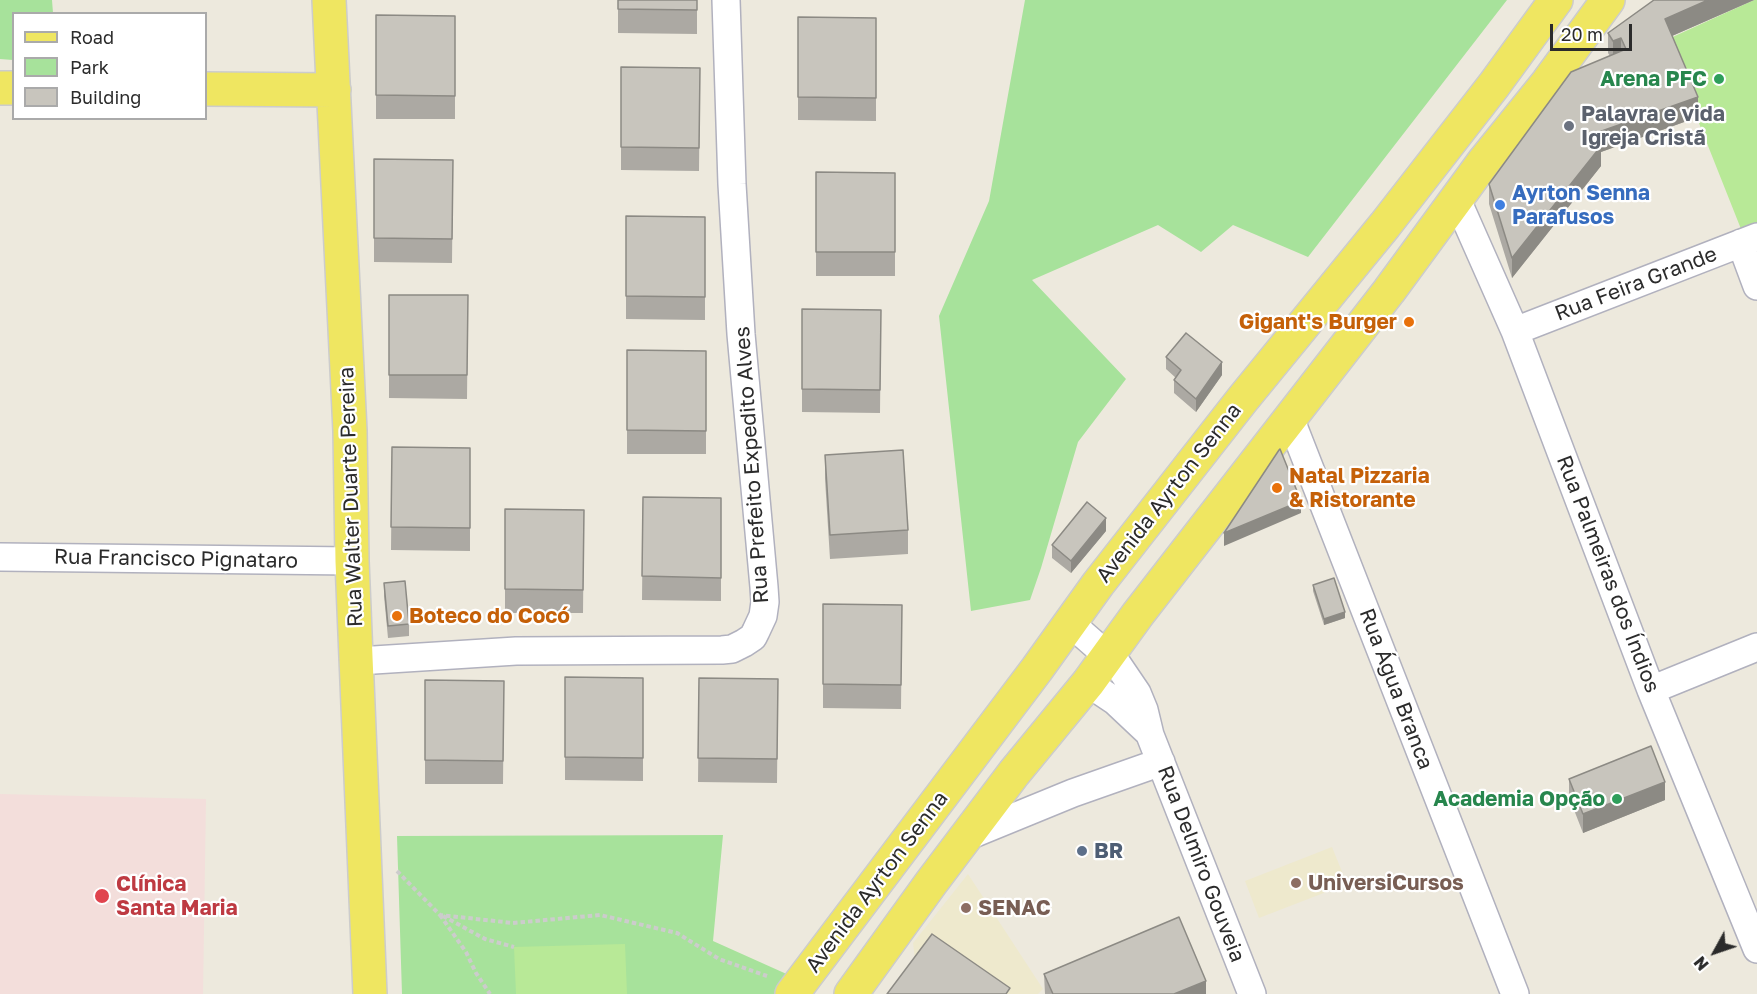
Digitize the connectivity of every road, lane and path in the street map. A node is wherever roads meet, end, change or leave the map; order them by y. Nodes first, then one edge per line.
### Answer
1 (329, 0) edge
2 (726, 0) edge
3 (1556, 0) edge
4 (1608, 0) edge
5 (1494, 85) junction
6 (207, 89) edge
7 (334, 90) junction
8 (1485, 160) junction
9 (1457, 200) junction
10 (1749, 240) edge
11 (1757, 286) edge
12 (1515, 331) junction
13 (1290, 418) junction
14 (0, 557) edge
15 (352, 561) junction
16 (1070, 622) junction
17 (1757, 647) edge
18 (1108, 656) junction
19 (358, 661) junction
20 (1088, 683) junction
21 (1652, 690) junction
22 (1150, 735) junction
23 (1161, 762) junction
24 (968, 836) junction
25 (398, 871) dead end
26 (440, 915) junction
27 (514, 947) dead end
28 (1757, 949) edge
29 (784, 987) edge
30 (370, 994) edge
31 (489, 994) edge
32 (851, 994) edge
33 (1252, 994) edge
34 (1515, 994) edge

1 - 7 main road, Rua Walter Duarte Pereira
2 - 19 street, Rua Prefeito Expedito Alves
3 - 5 main road, Avenida Ayrton Senna
4 - 8 main road, Avenida Ayrton Senna
5 - 8 main road
5 - 16 main road, Avenida Ayrton Senna
6 - 7 main road
7 - 15 main road, Rua Walter Duarte Pereira
8 - 9 main road, Avenida Ayrton Senna
9 - 12 street, Rua Palmeiras dos Índios
9 - 13 main road, Avenida Ayrton Senna
10 - 11 street
10 - 12 street, Rua Feira Grande
12 - 21 street, Rua Palmeiras dos Índios
13 - 18 main road, Avenida Ayrton Senna
13 - 34 street, Rua Água Branca
14 - 15 street, Rua Francisco Pignataro
15 - 19 main road, Rua Walter Duarte Pereira
16 - 18 street, Rua Delmiro Gouveia
16 - 29 main road, Avenida Ayrton Senna
17 - 21 street
18 - 20 main road, Avenida Ayrton Senna
18 - 22 street, Rua Delmiro Gouveia
19 - 30 main road, Rua Walter Duarte Pereira
20 - 22 street, Rua Delmiro Gouveia
20 - 24 main road, Avenida Ayrton Senna
21 - 28 street, Rua Palmeiras dos Índios
22 - 23 street, Rua Delmiro Gouveia
23 - 24 street
23 - 33 street, Rua Delmiro Gouveia
24 - 32 main road, Avenida Ayrton Senna
25 - 26 path
26 - 27 path
26 - 29 path
26 - 31 path

